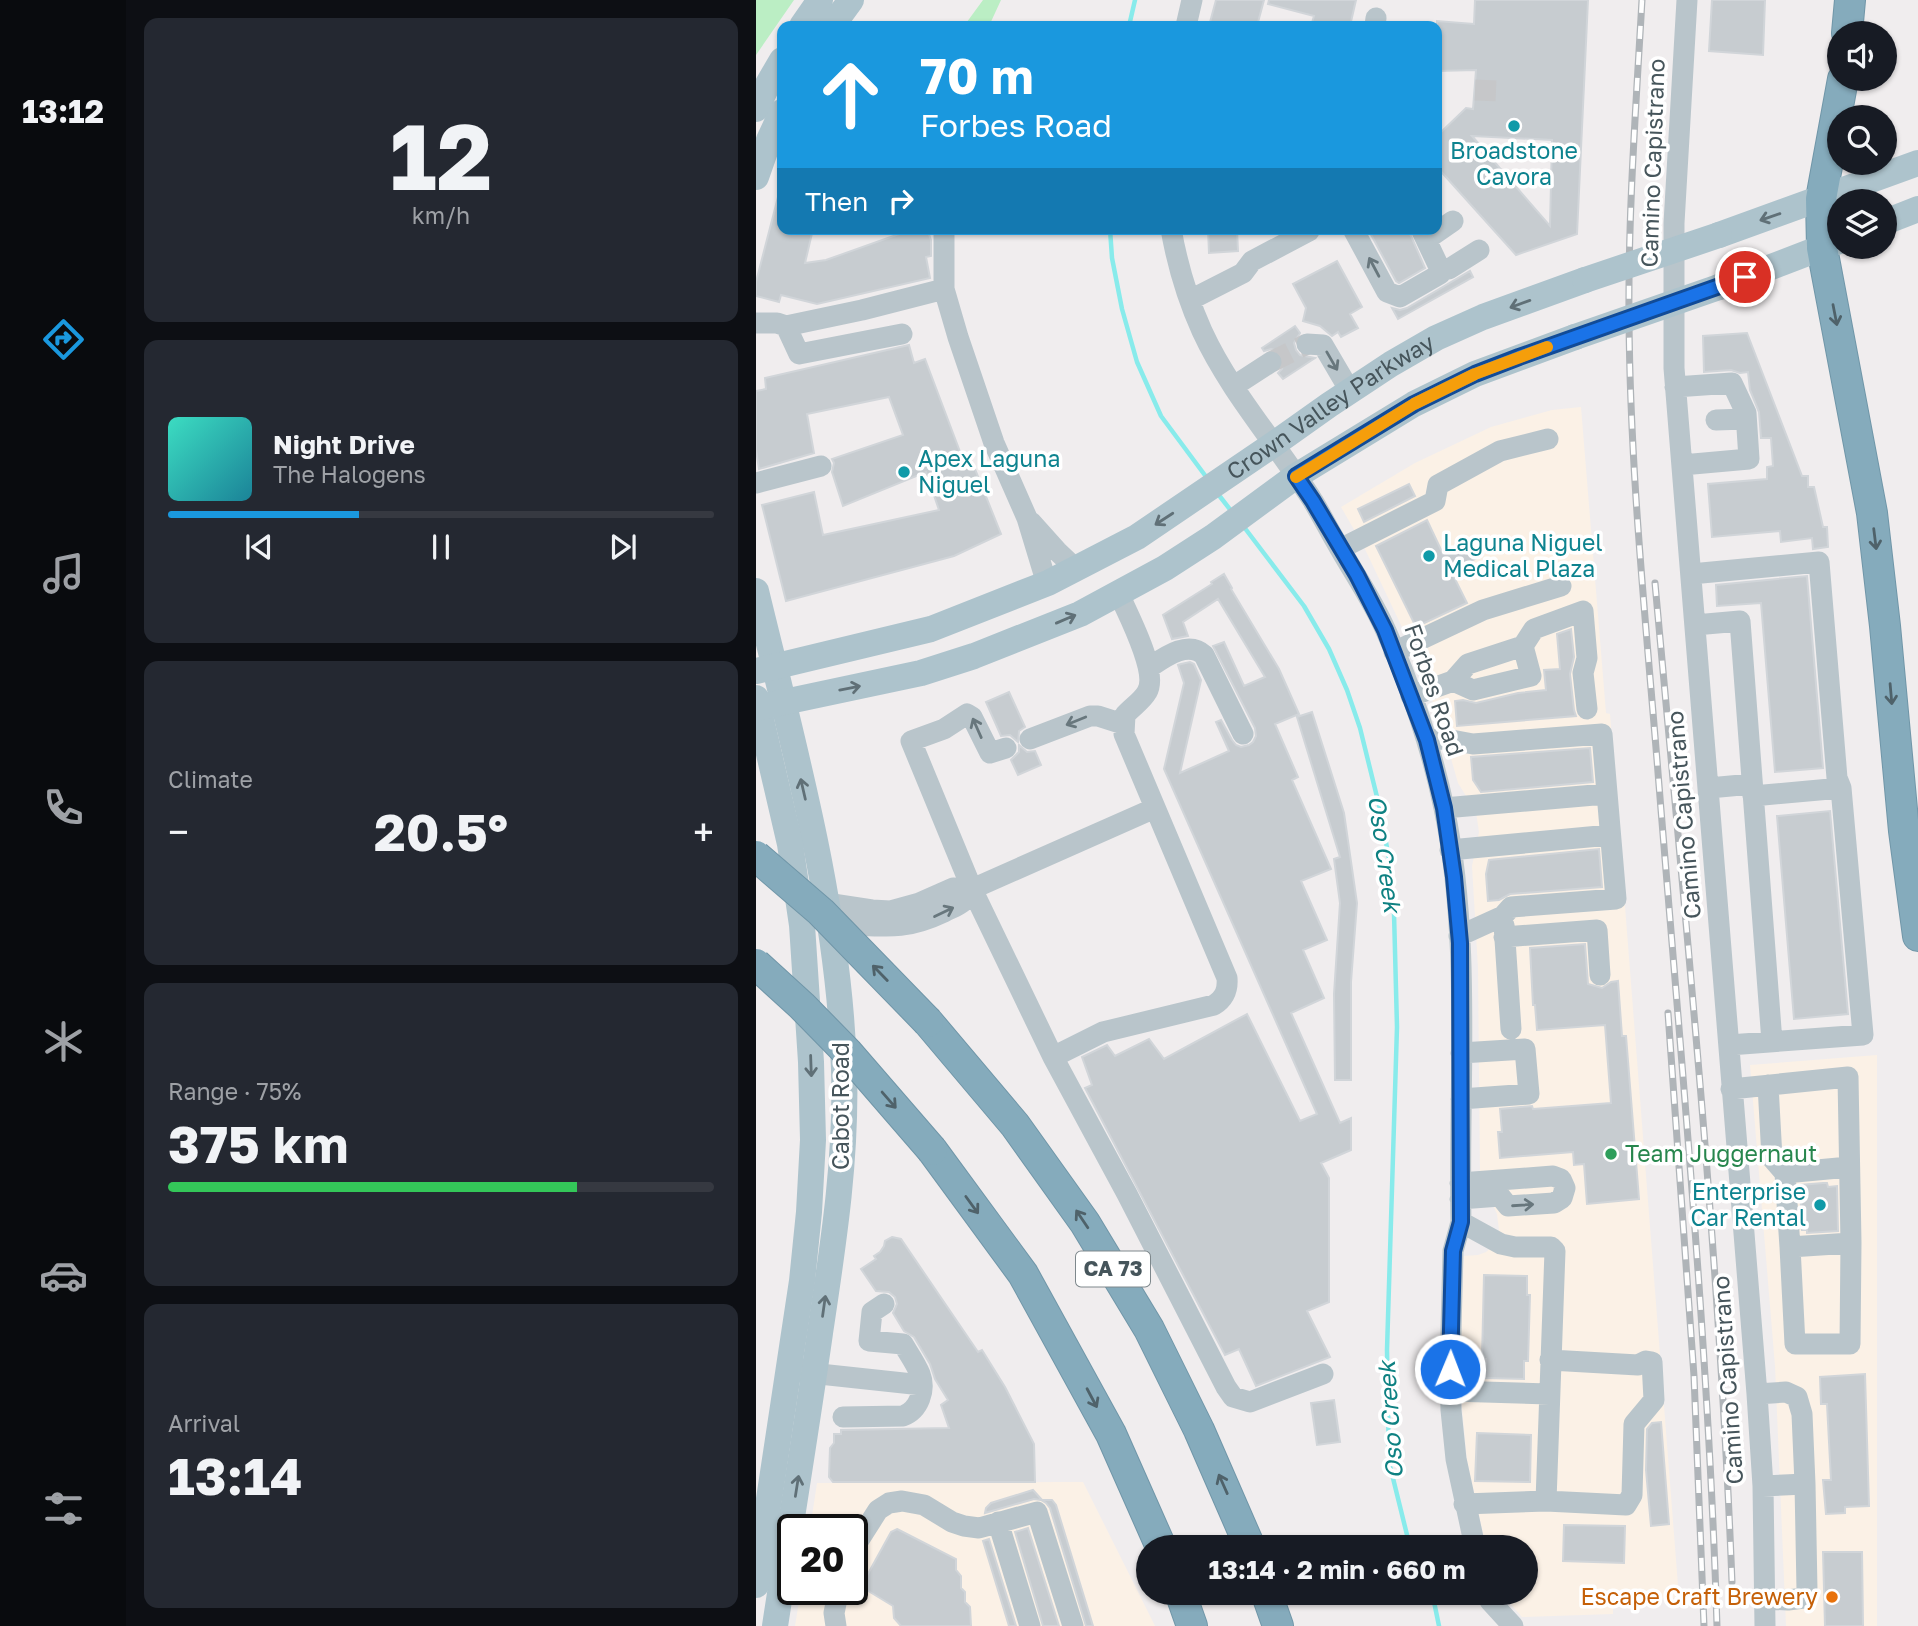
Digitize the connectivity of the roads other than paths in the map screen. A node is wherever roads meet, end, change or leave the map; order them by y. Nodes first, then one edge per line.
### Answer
1 (820, 0) edge
2 (851, 0) edge
3 (1192, 0) edge
4 (1687, 0) edge
5 (1850, 0) edge
6 (805, 21) edge
7 (836, 21) edge
8 (1187, 21) edge
9 (1848, 21) edge
10 (777, 68) edge
11 (1841, 91) edge
12 (756, 109) edge
13 (777, 123) edge
14 (1918, 163) edge
15 (756, 177) edge
16 (1821, 199) junction
17 (1918, 209) edge
18 (1897, 217) edge
19 (1453, 220) dead end
20 (1442, 225) edge
21 (1827, 227) edge
22 (944, 235) edge
23 (1173, 235) edge
24 (1303, 235) edge
25 (1356, 235) edge
26 (1424, 235) edge
27 (1827, 246) edge
28 (1479, 250) dead end
29 (1833, 259) edge
30 (1440, 270) junction
31 (944, 289) junction
32 (1190, 300) junction
33 (756, 323) edge
34 (786, 326) junction
35 (902, 334) dead end
36 (756, 335) edge
37 (1307, 344) dead end
38 (1271, 362) tunnel mouth
39 (1234, 386) junction
40 (1675, 387) junction
41 (1350, 391) junction
42 (1746, 419) junction
43 (1716, 421) dead end
44 (1548, 439) dead end
45 (1274, 444) junction
46 (1682, 465) junction
47 (821, 466) dead end
48 (1296, 476) junction
49 (756, 482) edge
50 (1027, 518) junction
51 (1340, 549) junction
52 (1076, 569) junction
53 (1691, 574) junction
54 (1047, 584) junction
55 (1561, 586) dead end
56 (756, 591) edge
57 (1119, 594) junction
58 (1695, 625) junction
59 (1522, 646) junction
60 (1394, 652) junction
61 (1150, 667) junction
62 (765, 669) edge
63 (1452, 681) junction
64 (1411, 696) junction
65 (763, 704) edge
66 (1587, 709) dead end
67 (1123, 724) junction
68 (1243, 734) dead end
69 (1030, 739) dead end
70 (1427, 740) junction
71 (1006, 748) dead end
72 (1709, 788) junction
73 (1841, 788) junction
74 (1753, 790) junction
75 (1606, 794) junction
76 (1155, 808) junction
77 (1444, 808) junction
78 (1610, 835) junction
79 (1450, 850) junction
80 (756, 856) edge
81 (972, 888) junction
82 (801, 913) junction
83 (828, 913) junction
84 (1504, 927) junction
85 (1459, 936) junction
86 (1918, 936) edge
87 (756, 964) edge
88 (1601, 975) dead end
89 (1511, 1029) dead end
90 (1772, 1042) junction
91 (1728, 1045) junction
92 (1461, 1053) junction
93 (1053, 1057) junction
94 (1768, 1085) junction
95 (1731, 1089) junction
96 (1461, 1099) junction
97 (1770, 1129) junction
98 (1735, 1131) junction
99 (1849, 1167) junction
100 (1785, 1172) junction
101 (1461, 1222) junction
102 (1851, 1243) junction
103 (1790, 1247) junction
104 (884, 1304) dead end
105 (1550, 1360) junction
106 (801, 1372) junction
107 (1323, 1374) dead end
108 (922, 1385) junction
109 (1451, 1391) junction
110 (1549, 1394) junction
111 (1757, 1394) junction
112 (843, 1417) dead end
113 (1805, 1484) junction
114 (1763, 1486) junction
115 (1546, 1501) junction
116 (1464, 1504) junction
117 (796, 1514) edge
118 (998, 1522) junction
119 (868, 1525) edge
120 (1156, 1535) edge
121 (1245, 1535) edge
122 (1472, 1535) edge
123 (756, 1585) edge
124 (1766, 1599) junction
125 (779, 1605) edge
126 (836, 1605) edge
127 (1185, 1605) edge
128 (1271, 1605) edge
129 (1494, 1605) edge
130 (775, 1626) edge
131 (836, 1626) edge
132 (1030, 1626) edge
133 (1073, 1626) edge
134 (1192, 1626) edge
135 (1278, 1626) edge
136 (1513, 1626) edge
137 (1765, 1626) edge

1 - 6 main road
2 - 7 main road
3 - 8 street
4 - 40 street, Camino Capistrano
5 - 9 highway
10 - 12 main road
11 - 16 highway
13 - 15 main road
14 - 16 main road, Crown Valley Parkway
16 - 21 highway
16 -> 41 main road, Crown Valley Parkway, bridge
17 - 18 main road
19 - 20 street
22 - 31 street
23 - 32 street, Forbes Road
24 - 32 street
30 -> 25 street
26 - 30 street
27 - 48 main road, Crown Valley Parkway, bridge
28 - 30 street
29 -> 86 highway
31 - 34 street
31 - 50 street
32 - 39 street, Forbes Road
33 - 34 street
34 - 35 street
34 - 36 street
37 -> 41 street
38 - 39 street
39 - 45 street, Forbes Road
40 - 42 street
40 - 46 street, Camino Capistrano
41 - 45 main road, Crown Valley Parkway
42 - 43 street
42 - 46 street
44 - 51 street
45 - 48 street, Forbes Road
45 -> 52 main road, Crown Valley Parkway
46 - 53 street, Camino Capistrano
47 - 49 street
48 - 51 street, Forbes Road
48 - 57 main road, Crown Valley Parkway
50 - 52 street
50 - 54 street
51 - 60 street, Forbes Road
52 - 54 main road, Crown Valley Parkway
53 - 58 street, Camino Capistrano
53 - 73 street
54 - 62 main road, Crown Valley Parkway
55 - 60 street
56 - 62 main road, Cabot Road
57 - 61 street
65 -> 57 main road, Crown Valley Parkway
58 - 72 street, Camino Capistrano
58 - 74 street
59 - 63 street
59 - 63 street
59 - 66 street
60 - 64 street, Forbes Road
61 - 67 street
61 - 68 street
62 - 65 main road, Cabot Road
63 - 64 street
64 - 70 street, Forbes Road
65 - 82 main road, Cabot Road
83 -> 65 main road, Cabot Road
67 -> 69 street
67 - 76 street
70 - 75 street
70 - 77 street, Forbes Road
71 -> 81 street
72 - 74 street
72 - 91 street, Camino Capistrano
73 - 74 street
73 - 90 street
74 - 90 street
75 - 77 street
75 - 78 street
76 - 81 street
76 - 93 street
77 - 79 street, Forbes Road
78 - 79 street
78 - 84 street
79 - 85 street, Forbes Road
121 -> 80 highway, CA 73, bridge
81 - 83 street
81 - 93 street
82 - 83 street
82 -> 106 main road, Cabot Road
106 -> 83 main road, Cabot Road
84 - 85 street
84 - 88 street
84 - 89 street
85 - 92 street, Forbes Road
87 -> 120 highway, bridge
90 - 91 street
91 - 95 street, Camino Capistrano
92 - 96 street, Forbes Road
92 - 96 street
93 - 107 street
94 - 95 street
94 - 97 street
94 - 99 street
95 - 98 street, Camino Capistrano
96 - 101 street, Forbes Road
97 - 98 street
97 - 100 street
98 - 111 street, Camino Capistrano
99 - 100 street
99 - 102 street
100 - 103 street
101 - 105 street
101 - 109 street, Forbes Road
102 - 103 street
102 - 103 street
104 - 108 street
105 - 110 street
105 - 115 street
106 - 108 street
117 -> 106 main road, Cabot Road
106 - 123 main road, Cabot Road
108 - 112 street
109 - 110 street
109 - 116 street, Forbes Road
110 - 115 street
111 - 113 street
111 - 114 street, Camino Capistrano
113 - 114 street
113 - 124 street
114 - 124 street, Camino Capistrano
115 - 116 street
116 - 122 street, Forbes Road
118 - 119 street
118 - 132 street
118 - 133 street
124 - 137 street, Camino Capistrano
125 - 130 main road, Cabot Road
126 - 131 street
127 - 134 highway
128 - 135 highway
129 - 136 street

